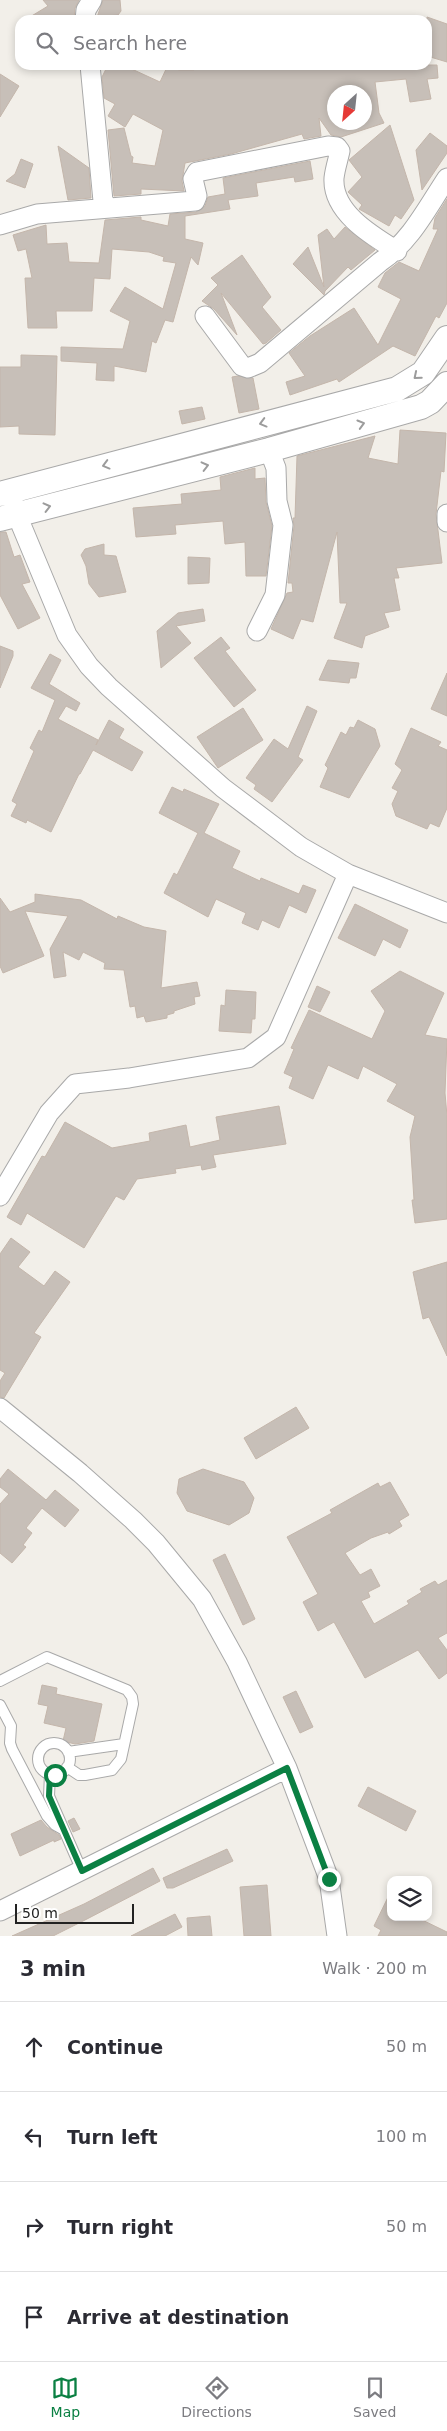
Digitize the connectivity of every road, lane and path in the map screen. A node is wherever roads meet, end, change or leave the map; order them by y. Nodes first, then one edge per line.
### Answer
1 (92, 0) edge
2 (86, 15) edge
3 (90, 70) edge
4 (447, 178) edge
5 (109, 208) junction
6 (0, 225) edge
7 (396, 250) junction
8 (205, 316) dead end
9 (447, 338) edge
10 (447, 384) edge
11 (269, 450) junction
12 (5, 492) edge
13 (447, 514) edge
14 (8, 517) edge
15 (447, 522) edge
16 (257, 631) dead end
17 (348, 874) junction
18 (447, 913) edge
19 (0, 1196) edge
20 (0, 1408) edge
21 (0, 1681) edge
22 (0, 1705) edge
23 (124, 1744) junction
24 (68, 1752) junction
25 (67, 1767) junction
26 (287, 1768) junction
27 (50, 1774) junction
28 (64, 1830) junction
29 (82, 1871) junction
30 (0, 1912) edge
31 (337, 1936) edge

1 - 2 street
3 - 5 street
4 - 7 street
5 - 6 street
5 - 7 street
7 - 8 street
9 -> 12 street
11 -> 10 street
14 -> 11 street
11 - 16 street
12 - 14 street
13 - 15 street
14 - 17 street
17 - 18 street
17 - 19 street
20 - 26 street
21 - 23 lane
22 - 28 lane
23 - 24 lane
23 - 25 lane
24 - 25 lane
24 - 27 lane
25 - 27 lane
26 - 29 street
26 - 31 street
27 - 28 lane
28 - 29 lane
29 - 30 street

